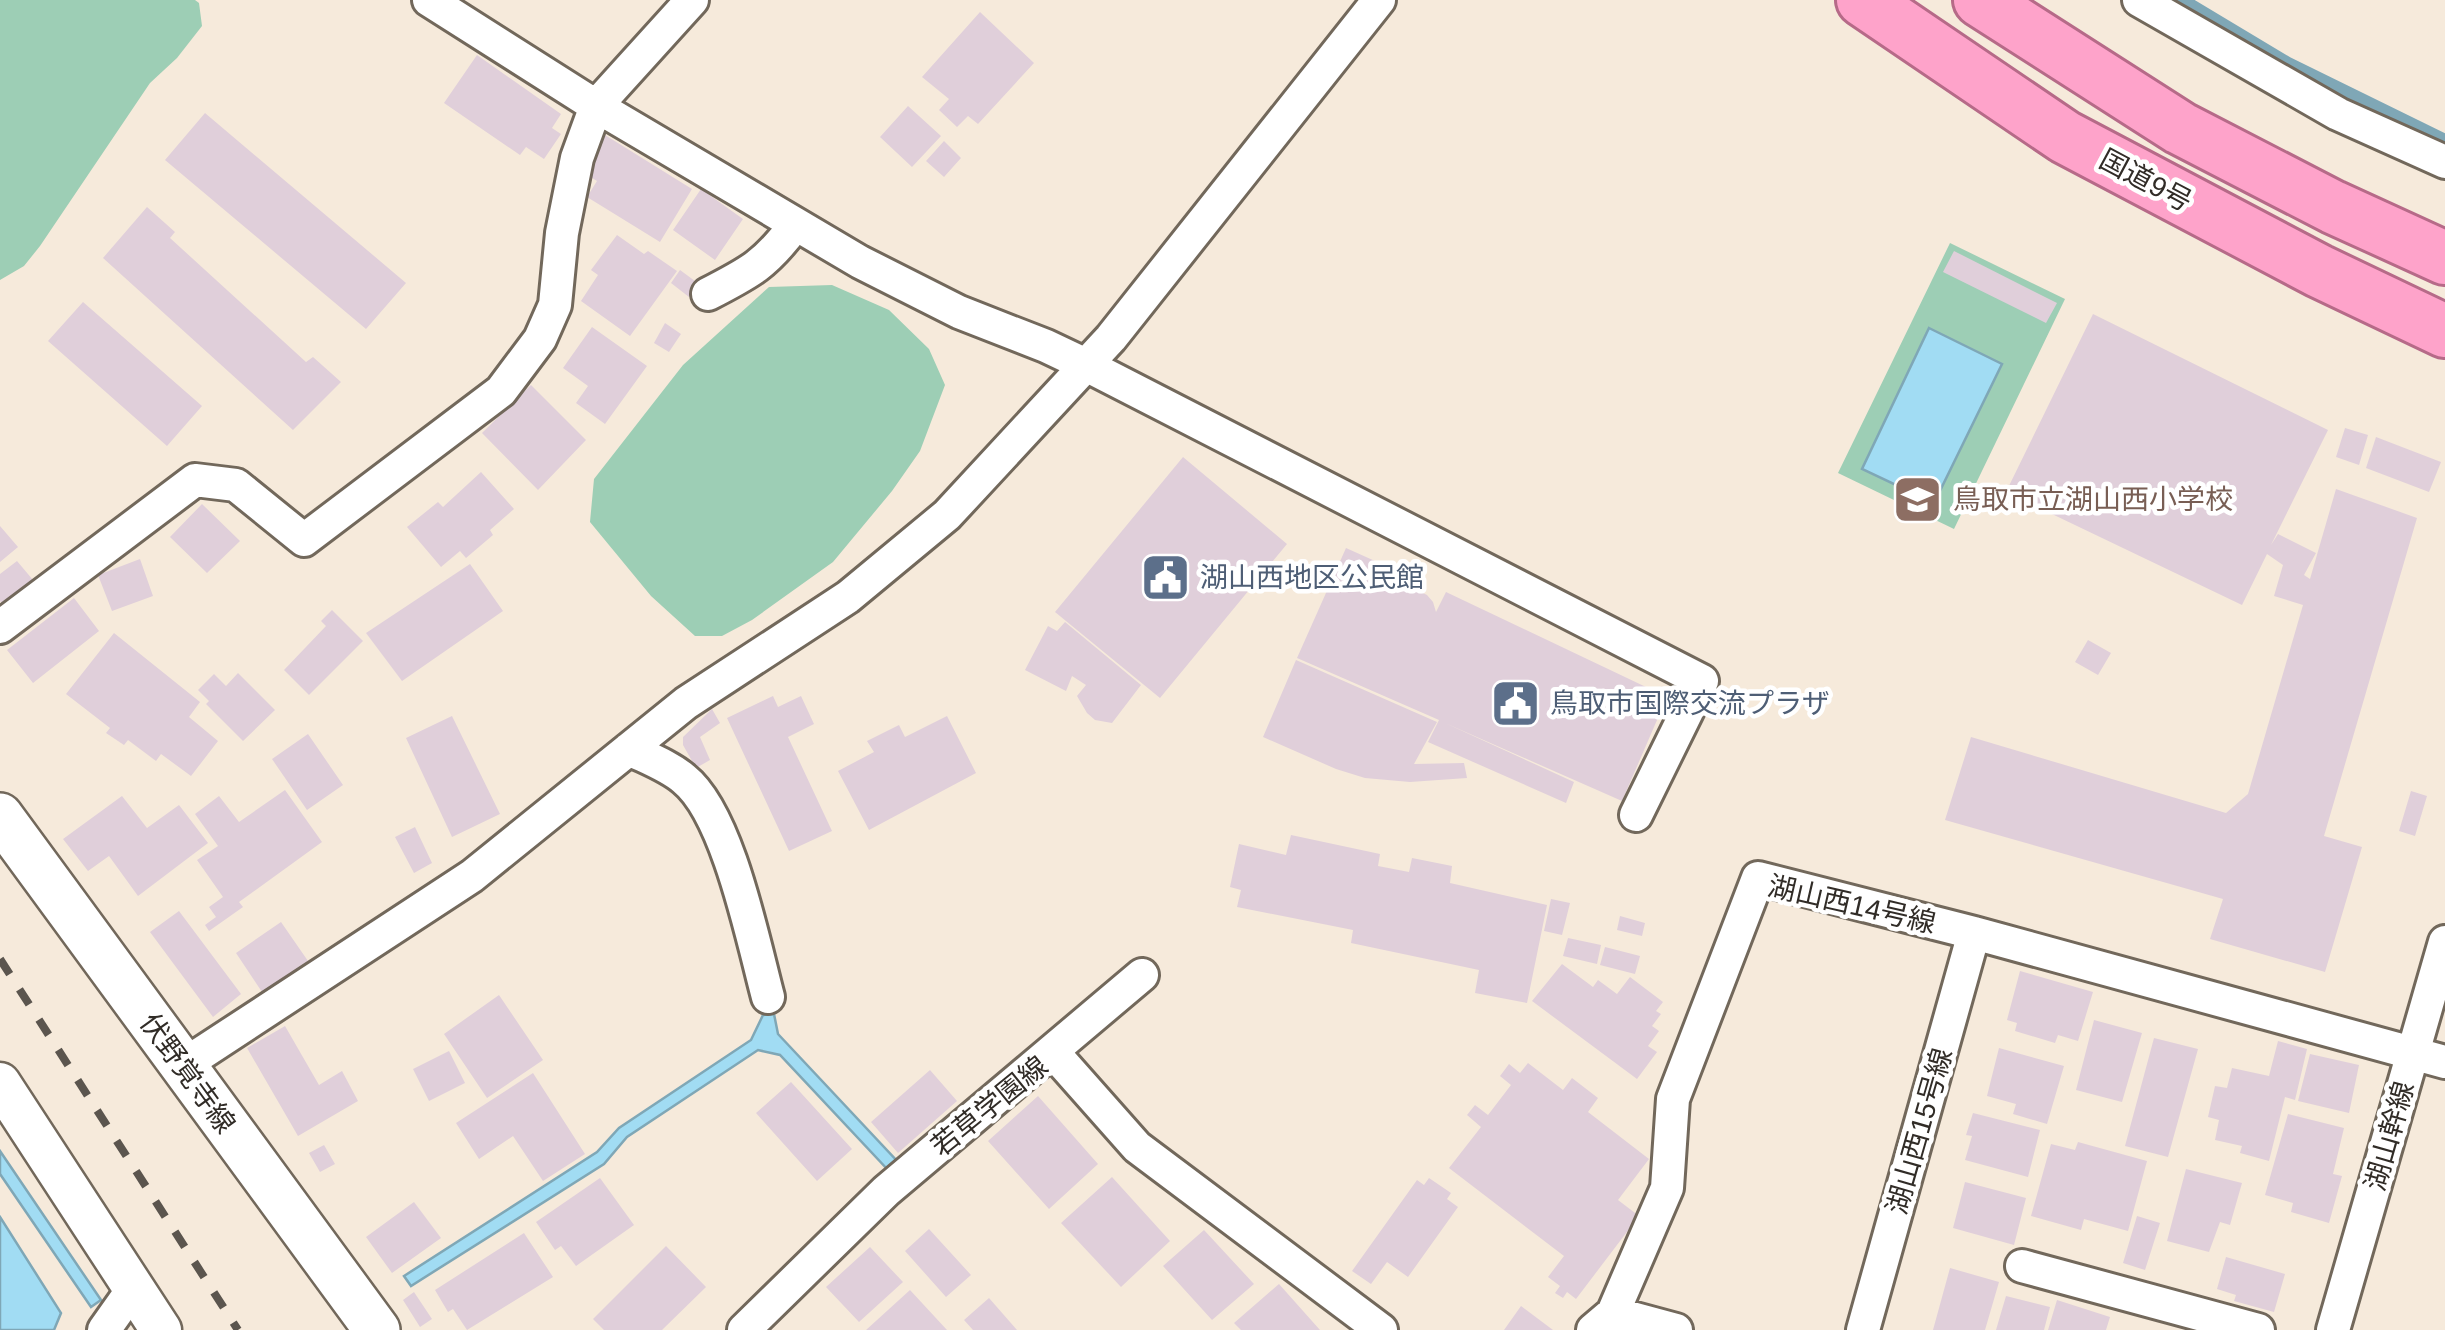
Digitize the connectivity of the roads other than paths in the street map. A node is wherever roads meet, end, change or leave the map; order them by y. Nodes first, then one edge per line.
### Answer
1 (429, 0) edge
2 (692, 0) edge
3 (1379, 0) edge
4 (1863, 0) edge
5 (1980, 0) edge
6 (2139, 0) edge
7 (596, 106) junction
8 (2445, 162) edge
9 (795, 225) junction
10 (2445, 258) edge
11 (708, 294) dead end
12 (2445, 331) edge
13 (1086, 366) junction
14 (0, 628) edge
15 (629, 749) junction
16 (1636, 815) dead end
17 (0, 816) edge
18 (1974, 932) junction
19 (2445, 942) edge
20 (1142, 976) dead end
21 (768, 997) dead end
22 (1052, 1051) junction
23 (2413, 1053) junction
24 (2445, 1062) edge
25 (182, 1066) junction
26 (0, 1083) edge
27 (2022, 1266) dead end
28 (133, 1288) junction
29 (1603, 1321) edge
30 (104, 1330) edge
31 (161, 1330) edge
32 (377, 1330) edge
33 (744, 1330) edge
34 (1381, 1330) edge
35 (1676, 1330) edge
36 (1864, 1330) edge
37 (2258, 1330) edge
38 (2333, 1330) edge

1 - 7 street
2 - 7 street
3 - 13 street
4 - 12 highway, 国道9号
5 - 10 highway
6 - 8 street
7 - 9 street
7 - 14 street
9 - 11 street
9 - 13 street
13 - 15 street
13 - 16 street
15 - 21 street
15 - 25 street
17 - 25 main road, 伏野覚寺線
18 - 23 street, 湖山西14号線
18 - 29 street, 湖山西14号線
18 - 36 street, 湖山西15号線
19 - 23 street, 湖山幹線
20 - 22 street
22 - 33 street, 若草学園線
22 - 34 street, 若草学園線
23 - 24 street, 湖山西14号線
23 - 38 street, 湖山幹線
25 - 32 main road, 伏野覚寺線
26 - 28 street
27 - 37 street
28 - 30 street
28 - 31 street
29 - 35 street

